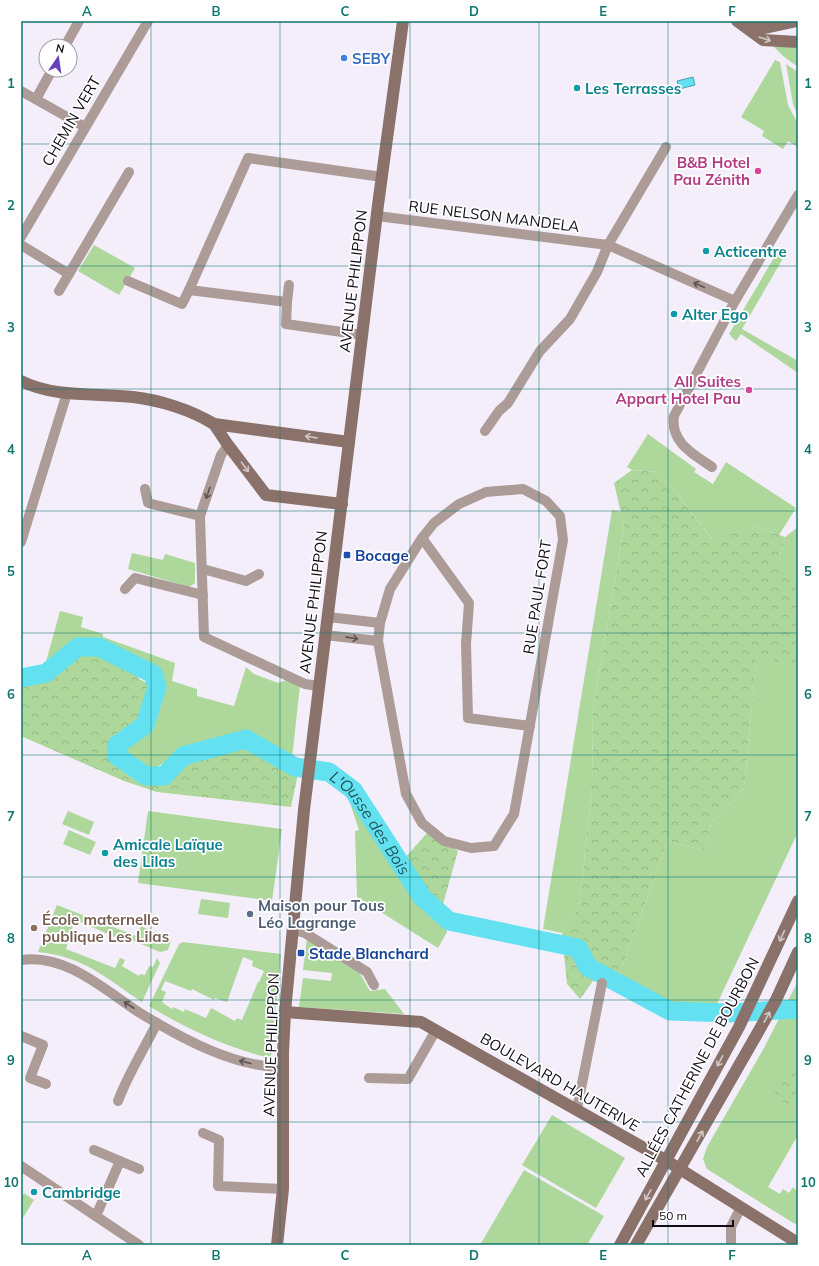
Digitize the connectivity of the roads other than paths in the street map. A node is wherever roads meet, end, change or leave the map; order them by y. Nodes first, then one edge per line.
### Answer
1 (79, 21) edge
2 (148, 21) edge
3 (403, 21) edge
4 (737, 21) edge
5 (797, 21) edge
6 (69, 38) edge
7 (798, 42) edge
8 (48, 78) edge
9 (21, 90) edge
10 (36, 99) junction
11 (85, 127) junction
12 (666, 147) dead end
13 (129, 172) dead end
14 (382, 177) junction
15 (798, 195) edge
16 (377, 216) junction
17 (21, 237) edge
18 (21, 245) edge
19 (608, 245) junction
20 (69, 274) junction
21 (128, 281) dead end
22 (290, 285) dead end
23 (189, 290) junction
24 (59, 291) dead end
25 (735, 301) junction
26 (287, 302) junction
27 (363, 335) junction
28 (21, 381) edge
29 (67, 392) junction
30 (214, 424) junction
31 (485, 431) dead end
32 (349, 442) junction
33 (228, 446) junction
34 (712, 467) dead end
35 (145, 489) dead end
36 (342, 504) junction
37 (200, 516) junction
38 (422, 538) junction
39 (21, 542) edge
40 (203, 569) junction
41 (259, 574) dead end
42 (125, 588) dead end
43 (203, 595) junction
44 (328, 617) junction
45 (380, 623) junction
46 (325, 635) junction
47 (378, 642) junction
48 (319, 686) junction
49 (530, 726) junction
50 (798, 900) edge
51 (294, 930) junction
52 (798, 952) edge
53 (21, 960) edge
54 (602, 983) dead end
55 (374, 985) dead end
56 (285, 1012) junction
57 (156, 1023) junction
58 (436, 1030) junction
59 (21, 1036) edge
60 (284, 1067) junction
61 (369, 1078) dead end
62 (46, 1084) dead end
63 (118, 1101) dead end
64 (577, 1109) junction
65 (203, 1133) dead end
66 (94, 1150) dead end
67 (120, 1161) junction
68 (667, 1161) junction
69 (21, 1166) edge
70 (139, 1169) dead end
71 (679, 1169) junction
72 (283, 1189) junction
73 (741, 1207) junction
74 (96, 1216) junction
75 (798, 1243) edge
76 (139, 1245) edge
77 (277, 1245) edge
78 (620, 1245) edge
79 (636, 1245) edge
80 (731, 1245) edge

1 - 6 street
2 - 11 street, CHEMIN VERT
3 - 14 street, AVENUE PHILIPPON
4 - 5 street
4 -> 7 street
8 - 10 street
9 - 10 street
10 - 11 street
11 - 17 street, CHEMIN VERT
12 - 19 street
13 - 20 street
14 - 16 street, AVENUE PHILIPPON
14 - 23 street
15 - 25 street
16 - 19 street, RUE NELSON MANDELA
16 - 27 street, AVENUE PHILIPPON
18 - 20 street
25 -> 19 street, RUE NELSON MANDELA
19 - 31 street
20 - 24 street
21 - 23 street
22 - 26 street
23 - 26 street
25 - 34 street
26 - 27 street
27 - 32 street, AVENUE PHILIPPON
28 - 29 street
29 - 30 street
29 - 39 street
32 -> 30 street
30 - 33 street
32 - 36 street, AVENUE PHILIPPON
33 -> 36 street
33 -> 37 street
35 - 37 street
36 - 44 street, AVENUE PHILIPPON
37 - 40 street
38 - 45 street, RUE PAUL FORT
38 - 49 street
38 - 49 street, RUE PAUL FORT
40 - 41 street
40 - 43 street
42 - 43 street
43 - 48 street
44 - 45 street
44 - 46 street, AVENUE PHILIPPON
45 - 47 street, RUE PAUL FORT
46 -> 47 street
46 - 48 street, AVENUE PHILIPPON
47 - 49 street, RUE PAUL FORT
48 - 51 street, AVENUE PHILIPPON
50 -> 68 street, ALLÉES CATHERINE DE BOURBON
51 - 55 street
51 - 56 street, AVENUE PHILIPPON
71 -> 52 street, ALLÉES CATHERINE DE BOURBON
57 -> 53 street
54 - 64 street
56 - 58 street, BOULEVARD HAUTERIVE
56 - 60 street, AVENUE PHILIPPON
60 -> 57 street
57 - 63 street
58 - 61 street
58 - 64 street, BOULEVARD HAUTERIVE
59 - 62 street
60 - 72 street, AVENUE PHILIPPON
64 - 68 street, BOULEVARD HAUTERIVE
65 - 72 street
66 - 67 street
67 - 70 street
67 - 74 street
68 - 71 street, BOULEVARD HAUTERIVE
68 -> 78 street, ALLÉES CATHERINE DE BOURBON
69 - 74 street
71 - 73 street, BOULEVARD HAUTERIVE
71 - 79 street, ALLÉES CATHERINE DE BOURBON
72 - 77 street, AVENUE PHILIPPON
73 - 75 street, BOULEVARD HAUTERIVE
73 - 80 street
74 - 76 street

